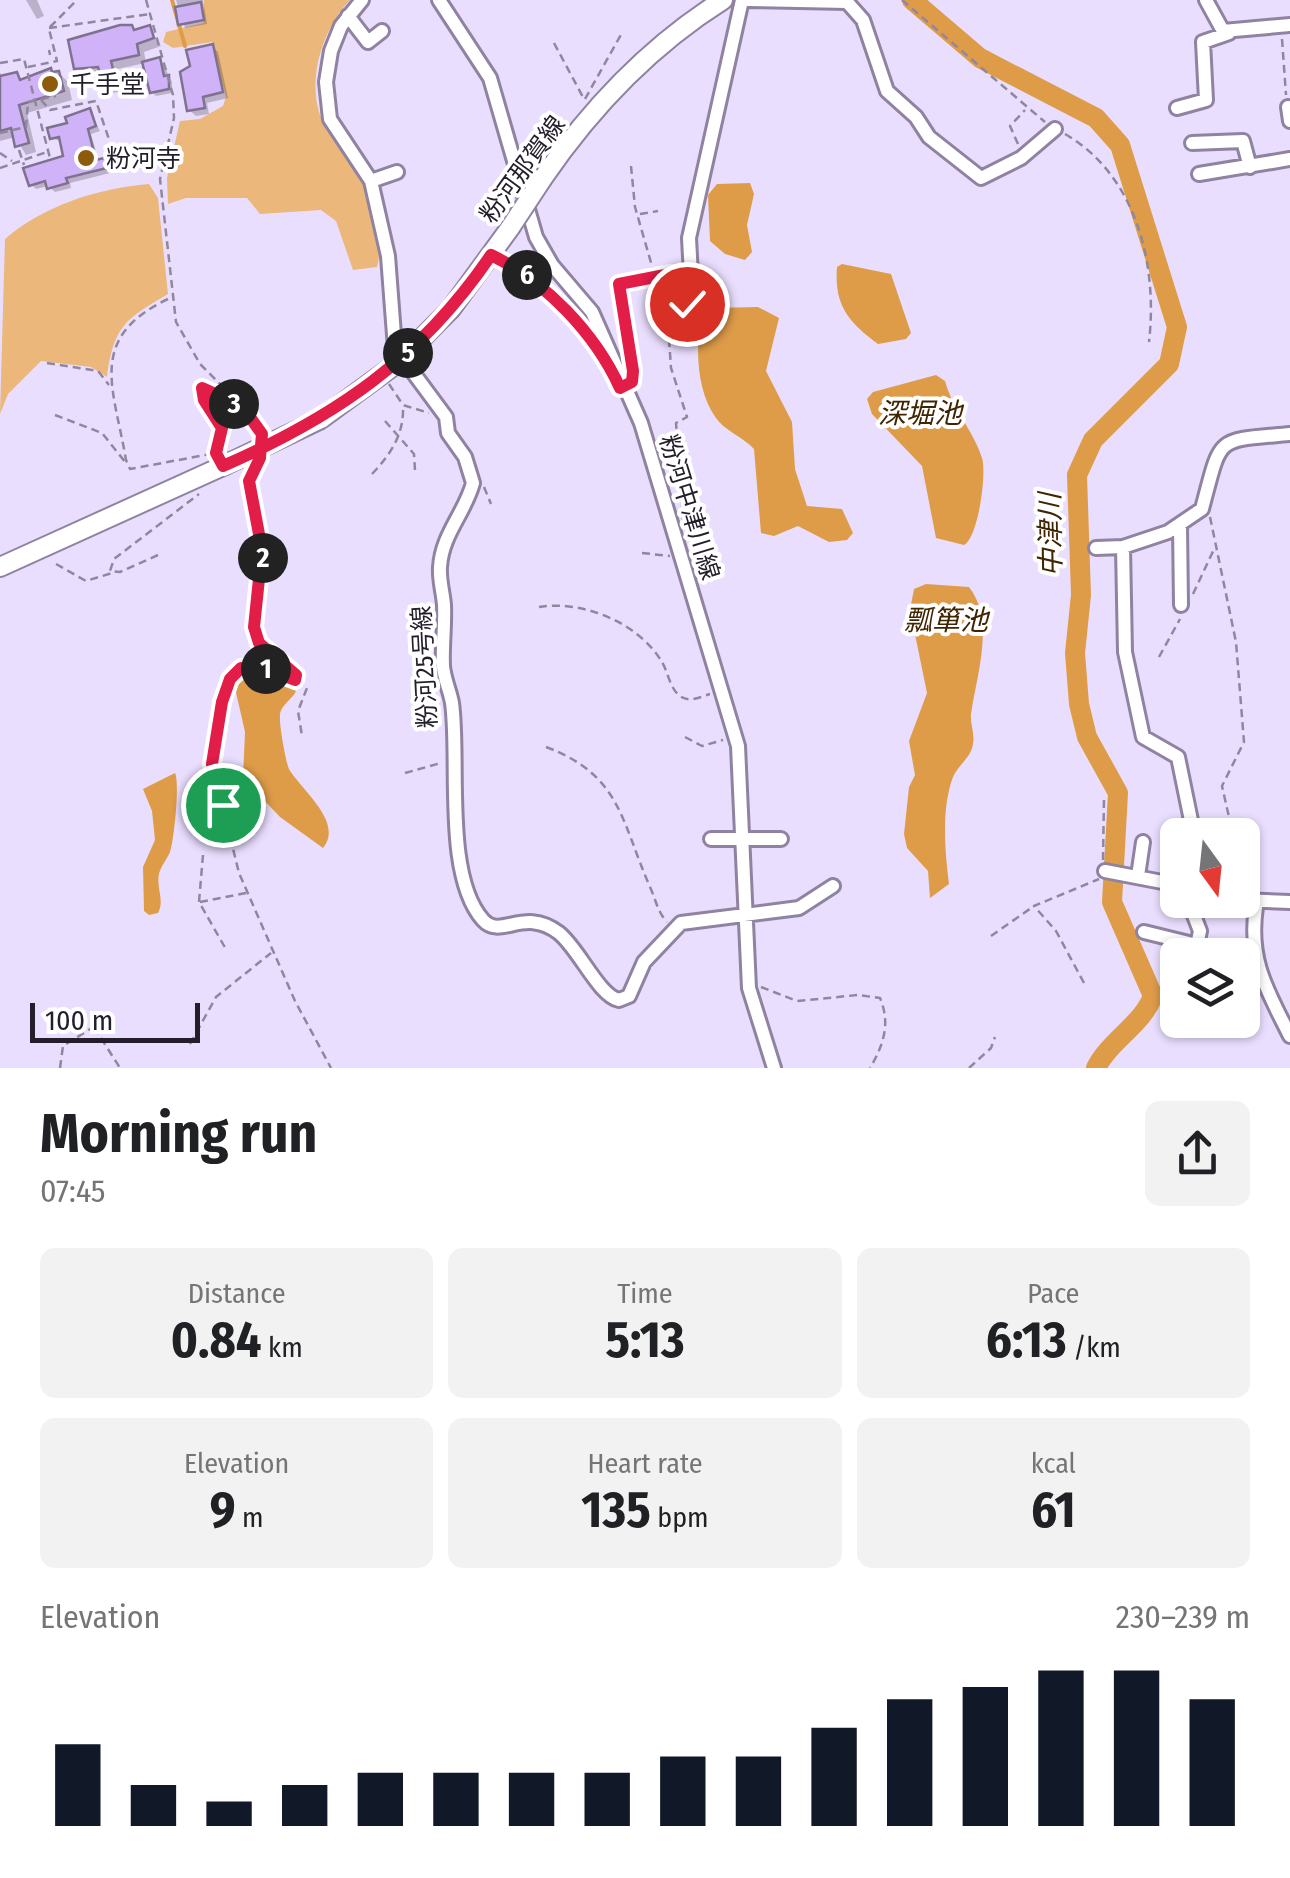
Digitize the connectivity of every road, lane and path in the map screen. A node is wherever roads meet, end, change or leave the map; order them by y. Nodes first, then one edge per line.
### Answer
1 (77, 0) edge
2 (146, 0) edge
3 (362, 0) edge
4 (440, 0) edge
5 (723, 0) edge
6 (746, 0) edge
7 (902, 0) edge
8 (1206, 0) edge
9 (150, 14) junction
10 (348, 16) junction
11 (1285, 26) edge
12 (49, 28) junction
13 (382, 31) dead end
14 (623, 31) dead end
15 (1229, 32) junction
16 (554, 44) dead end
17 (0, 63) edge
18 (45, 63) junction
19 (26, 67) junction
20 (46, 70) dead end
21 (56, 96) dead end
22 (41, 100) junction
23 (33, 101) junction
24 (590, 105) junction
25 (1177, 108) dead end
26 (1025, 109) junction
27 (1289, 114) edge
28 (1055, 129) junction
29 (0, 133) edge
30 (1192, 142) dead end
31 (19, 150) dead end
32 (48, 152) junction
33 (0, 153) edge
34 (114, 154) dead end
35 (1024, 154) junction
36 (50, 158) dead end
37 (22, 159) junction
38 (1290, 159) edge
39 (12, 162) junction
40 (24, 165) dead end
41 (631, 166) dead end
42 (1250, 167) junction
43 (0, 168) edge
44 (397, 172) dead end
45 (1200, 174) dead end
46 (370, 181) junction
47 (658, 211) dead end
48 (640, 214) junction
49 (491, 255) junction
50 (654, 274) junction
51 (170, 298) junction
52 (672, 328) junction
53 (1149, 342) dead end
54 (47, 362) dead end
55 (389, 370) junction
56 (109, 387) junction
57 (627, 387) junction
58 (403, 405) junction
59 (242, 406) junction
60 (55, 415) dead end
61 (433, 415) dead end
62 (385, 422) dead end
63 (1290, 434) edge
64 (398, 440) junction
65 (261, 446) dead end
66 (260, 458) dead end
67 (220, 459) junction
68 (130, 469) junction
69 (415, 470) dead end
70 (372, 474) dead end
71 (202, 492) dead end
72 (1206, 496) junction
73 (684, 522) dead end
74 (1180, 526) junction
75 (1123, 547) junction
76 (1096, 548) dead end
77 (642, 553) dead end
78 (680, 554) junction
79 (158, 555) dead end
80 (56, 564) dead end
81 (0, 567) edge
82 (112, 573) junction
83 (1181, 605) dead end
84 (539, 607) dead end
85 (295, 680) junction
86 (723, 690) junction
87 (734, 724) junction
88 (302, 736) dead end
89 (685, 737) dead end
90 (546, 748) dead end
91 (454, 757) junction
92 (405, 773) dead end
93 (1104, 798) dead end
94 (1190, 818) edge
95 (1229, 818) edge
96 (742, 837) junction
97 (711, 838) dead end
98 (781, 838) dead end
99 (1143, 842) dead end
100 (203, 855) dead end
101 (1106, 871) dead end
102 (1136, 876) junction
103 (1160, 881) edge
104 (834, 886) dead end
105 (247, 893) junction
106 (1260, 901) edge
107 (198, 902) junction
108 (1290, 902) edge
109 (1034, 906) junction
110 (744, 912) junction
111 (1254, 918) edge
112 (676, 928) junction
113 (1144, 932) dead end
114 (991, 936) dead end
115 (1161, 938) edge
116 (226, 951) dead end
117 (272, 952) junction
118 (1084, 983) dead end
119 (749, 986) junction
120 (104, 1022) dead end
121 (94, 1027) junction
122 (1290, 1036) edge
123 (995, 1037) dead end
124 (190, 1044) dead end
125 (60, 1068) edge
126 (120, 1068) edge
127 (331, 1068) edge
128 (774, 1068) edge
129 (870, 1068) edge
130 (970, 1068) edge

1 - 12 path
2 - 9 path
3 - 10 street, 粉河25号線
4 - 57 street, 粉河中津川線
5 - 24 main road, 粉河那賀線
6 - 35 street
6 - 52 street
7 - 26 path
8 - 15 street
9 - 12 path
9 - 51 path
10 - 13 street
10 - 46 street, 粉河25号線
11 - 15 street
11 - 27 path
12 - 18 path
14 - 24 path
15 - 25 street
16 - 24 path
17 - 19 path
18 - 19 path
18 - 20 path
19 - 23 path
21 - 22 path
22 - 23 path
22 - 34 path
23 - 29 path
23 - 32 path
24 - 49 main road, 粉河那賀線, bridge
26 - 28 path
26 - 35 path
28 - 35 street
28 - 53 path
30 - 42 street
31 - 37 path
32 - 36 path
32 - 37 path
33 - 39 path
37 - 39 path
37 - 40 path
38 - 42 street
39 - 43 path
41 - 48 path
42 - 45 street
44 - 46 street
46 - 91 street, 粉河25号線
47 - 48 path
48 - 50 path
49 - 55 main road, 粉河那賀線, bridge
49 - 57 street
50 - 52 path
50 - 57 path
51 - 56 path
51 - 59 path
52 - 73 path
54 - 56 path
55 - 58 path
55 - 67 main road, 粉河那賀線, bridge
56 - 68 path
57 - 78 street, 粉河中津川線
58 - 61 path
58 - 64 path
59 - 65 path
59 - 67 path
60 - 68 path
62 - 64 path
63 - 72 street
64 - 69 path
64 - 70 path
66 - 85 path
67 - 68 path
67 - 81 main road, 粉河那賀線
71 - 82 path
72 - 74 street
72 - 95 path
74 - 75 street
74 - 83 street
75 - 76 street
75 - 94 street
77 - 78 path
78 - 86 street, 粉河中津川線
79 - 82 path
80 - 82 path
84 - 86 path
85 - 88 path
85 - 105 path
86 - 87 street, 粉河中津川線
87 - 89 path
87 - 96 street, 粉河中津川線
90 - 112 path
91 - 92 path
91 - 112 street, 粉河25号線
93 - 109 path
96 - 97 street
96 - 98 street
96 - 110 street, 粉河中津川線
99 - 102 street
100 - 107 path
101 - 102 street
102 - 103 street
104 - 110 street
105 - 107 path
105 - 117 path
106 - 108 street
107 - 116 path
109 - 114 path
109 - 118 path
110 - 112 street
110 - 119 street, 粉河中津川線
111 - 122 street
113 - 115 street
117 - 124 path
117 - 127 path
119 - 128 street, 粉河中津川線
119 - 129 path
120 - 121 path
121 - 125 path
121 - 126 path
123 - 130 path

